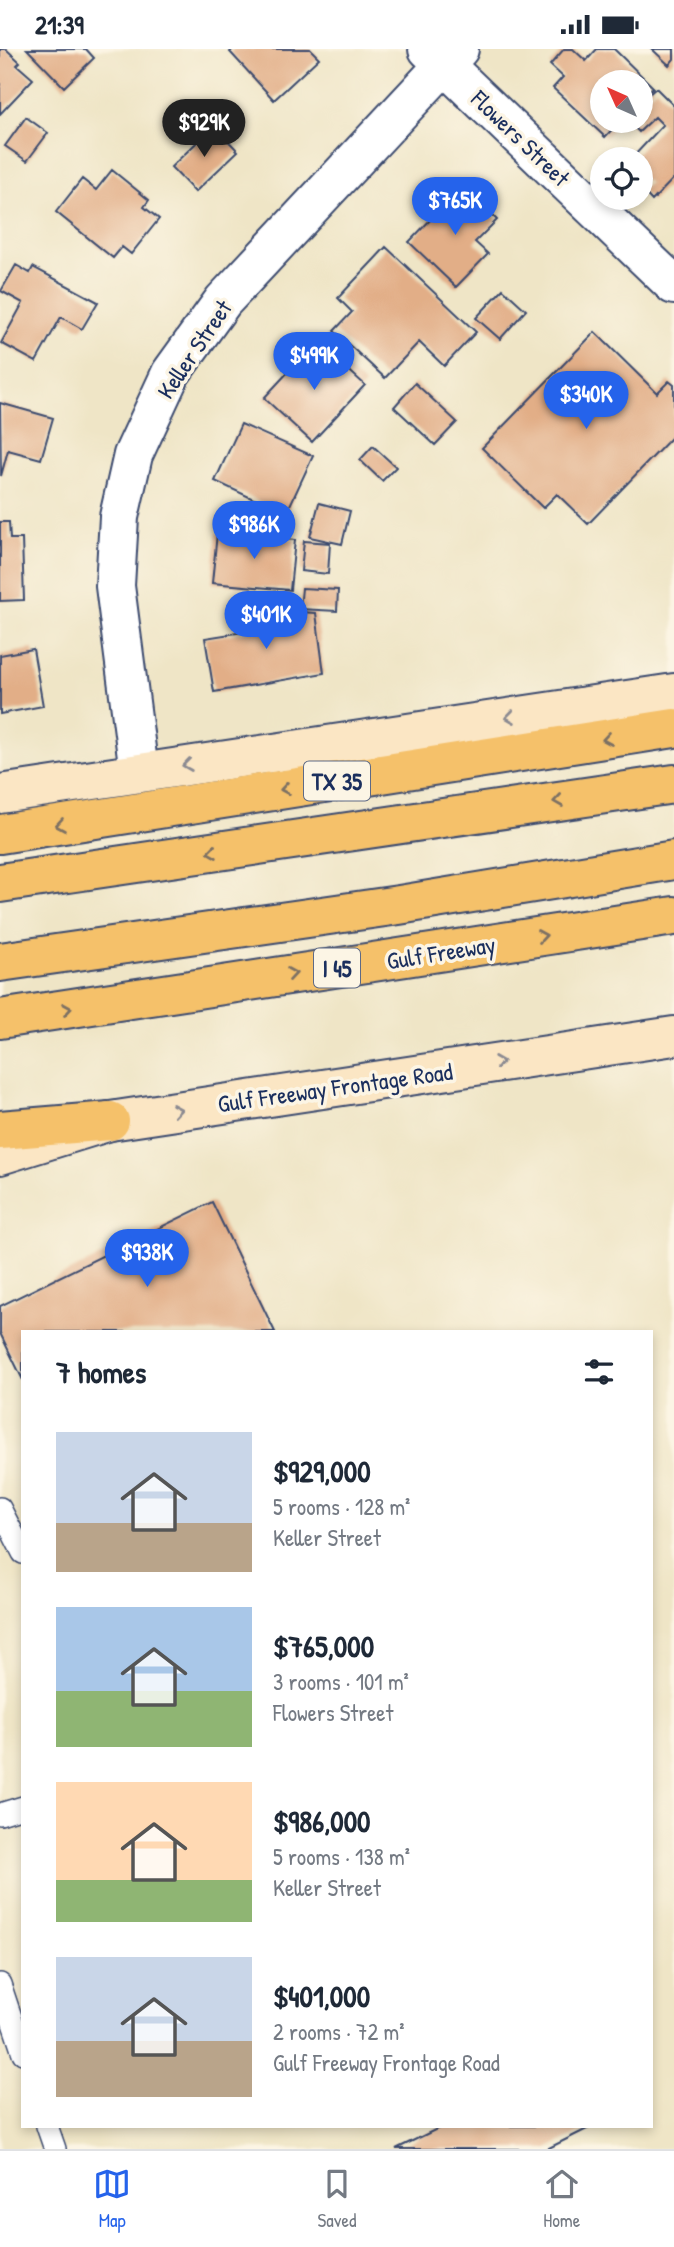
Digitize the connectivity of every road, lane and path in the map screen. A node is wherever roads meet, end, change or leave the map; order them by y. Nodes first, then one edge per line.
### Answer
1 (444, 54) edge
2 (674, 285) edge
3 (674, 693) edge
4 (674, 728) edge
5 (139, 772) junction
6 (674, 784) edge
7 (0, 794) edge
8 (0, 834) edge
9 (674, 860) edge
10 (0, 883) edge
11 (674, 916) edge
12 (0, 962) edge
13 (0, 1019) edge
14 (674, 1037) edge
15 (110, 1121) junction
16 (0, 1130) edge
17 (0, 1155) edge
18 (0, 1508) edge
19 (21, 1549) edge
20 (21, 1808) edge
21 (0, 1814) edge
22 (0, 1984) edge
23 (21, 2047) edge
24 (48, 2128) edge
25 (55, 2149) edge

1 - 2 street, Flowers Street
1 - 5 street, Keller Street
3 -> 5 main road
4 -> 8 highway, TX 35
5 - 7 main road
6 -> 10 highway
9 - 12 highway, I 45
13 -> 11 highway, Gulf Freeway / I 45
15 -> 14 main road, Gulf Freeway Frontage Road
15 - 16 highway
15 - 17 main road, Gulf Freeway Frontage Road
18 - 19 lane
20 - 21 lane
22 - 23 lane
24 - 25 lane

